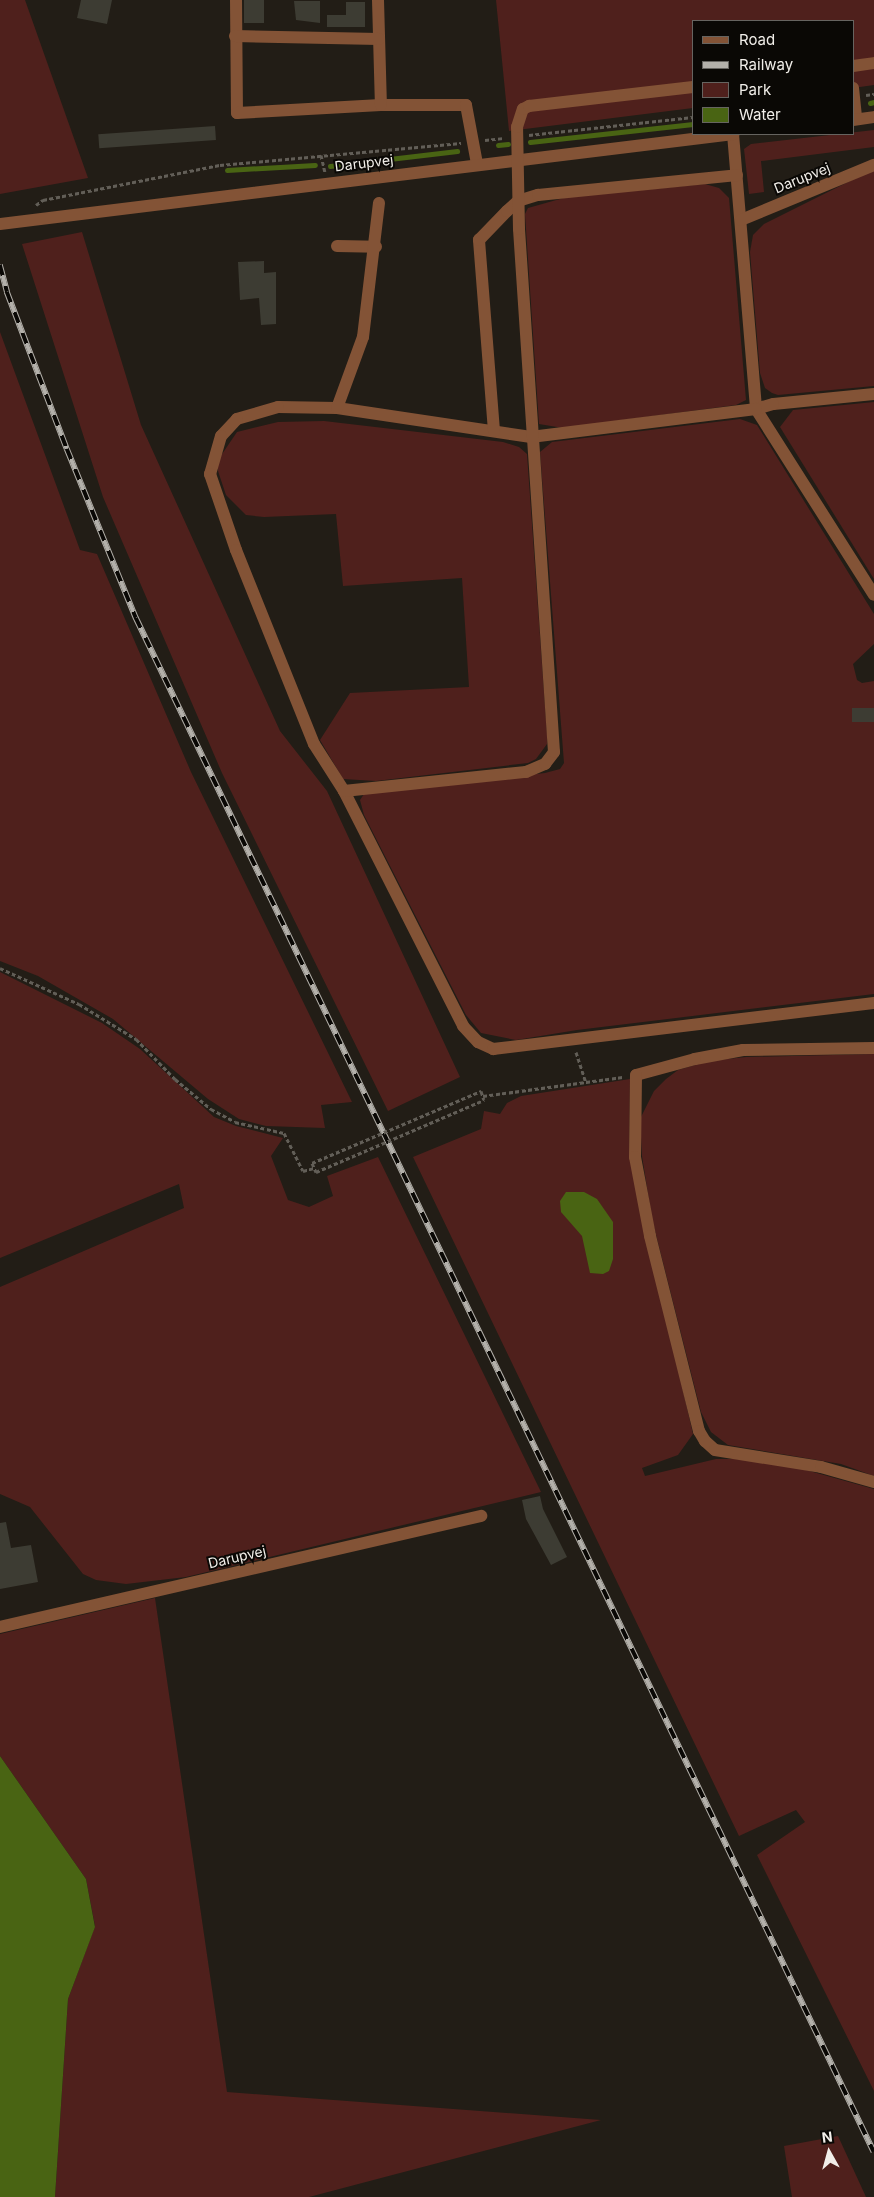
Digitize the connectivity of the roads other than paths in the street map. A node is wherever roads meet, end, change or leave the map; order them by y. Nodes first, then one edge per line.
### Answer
1 (236, 0) edge
2 (378, 0) edge
3 (235, 36) junction
4 (379, 39) junction
5 (874, 63) edge
6 (854, 66) edge
7 (692, 87) edge
8 (854, 104) edge
9 (381, 105) junction
10 (874, 117) edge
11 (855, 119) edge
12 (720, 135) edge
13 (729, 135) edge
14 (516, 159) junction
15 (477, 164) junction
16 (874, 165) edge
17 (736, 175) junction
18 (518, 201) junction
19 (380, 203) dead end
20 (741, 220) junction
21 (0, 224) edge
22 (337, 246) dead end
23 (376, 247) junction
24 (874, 394) edge
25 (337, 408) junction
26 (756, 409) junction
27 (494, 431) junction
28 (531, 437) junction
29 (874, 595) edge
30 (344, 791) junction
31 (874, 1003) edge
32 (874, 1048) edge
33 (874, 1482) edge
34 (481, 1516) dead end
35 (0, 1627) edge

1 - 3 street
2 - 4 street
3 - 4 street
3 - 9 street
4 - 9 street
5 - 6 street
7 - 14 street
8 - 11 street
9 - 15 street
10 - 11 street
12 - 14 street, Darupvej
13 - 17 street
14 - 15 street, Darupvej
14 - 18 street
15 - 21 street, Darupvej
16 - 20 street, Darupvej
17 - 18 street
17 - 20 street
18 - 27 street
18 - 28 street
19 - 23 street
20 - 26 street
22 - 23 street
23 - 25 street
24 - 26 street
25 - 27 street
25 - 30 street
26 - 28 street
26 - 29 street
27 - 28 street
28 - 30 street
30 - 31 street
32 - 33 street
34 - 35 street, Darupvej

